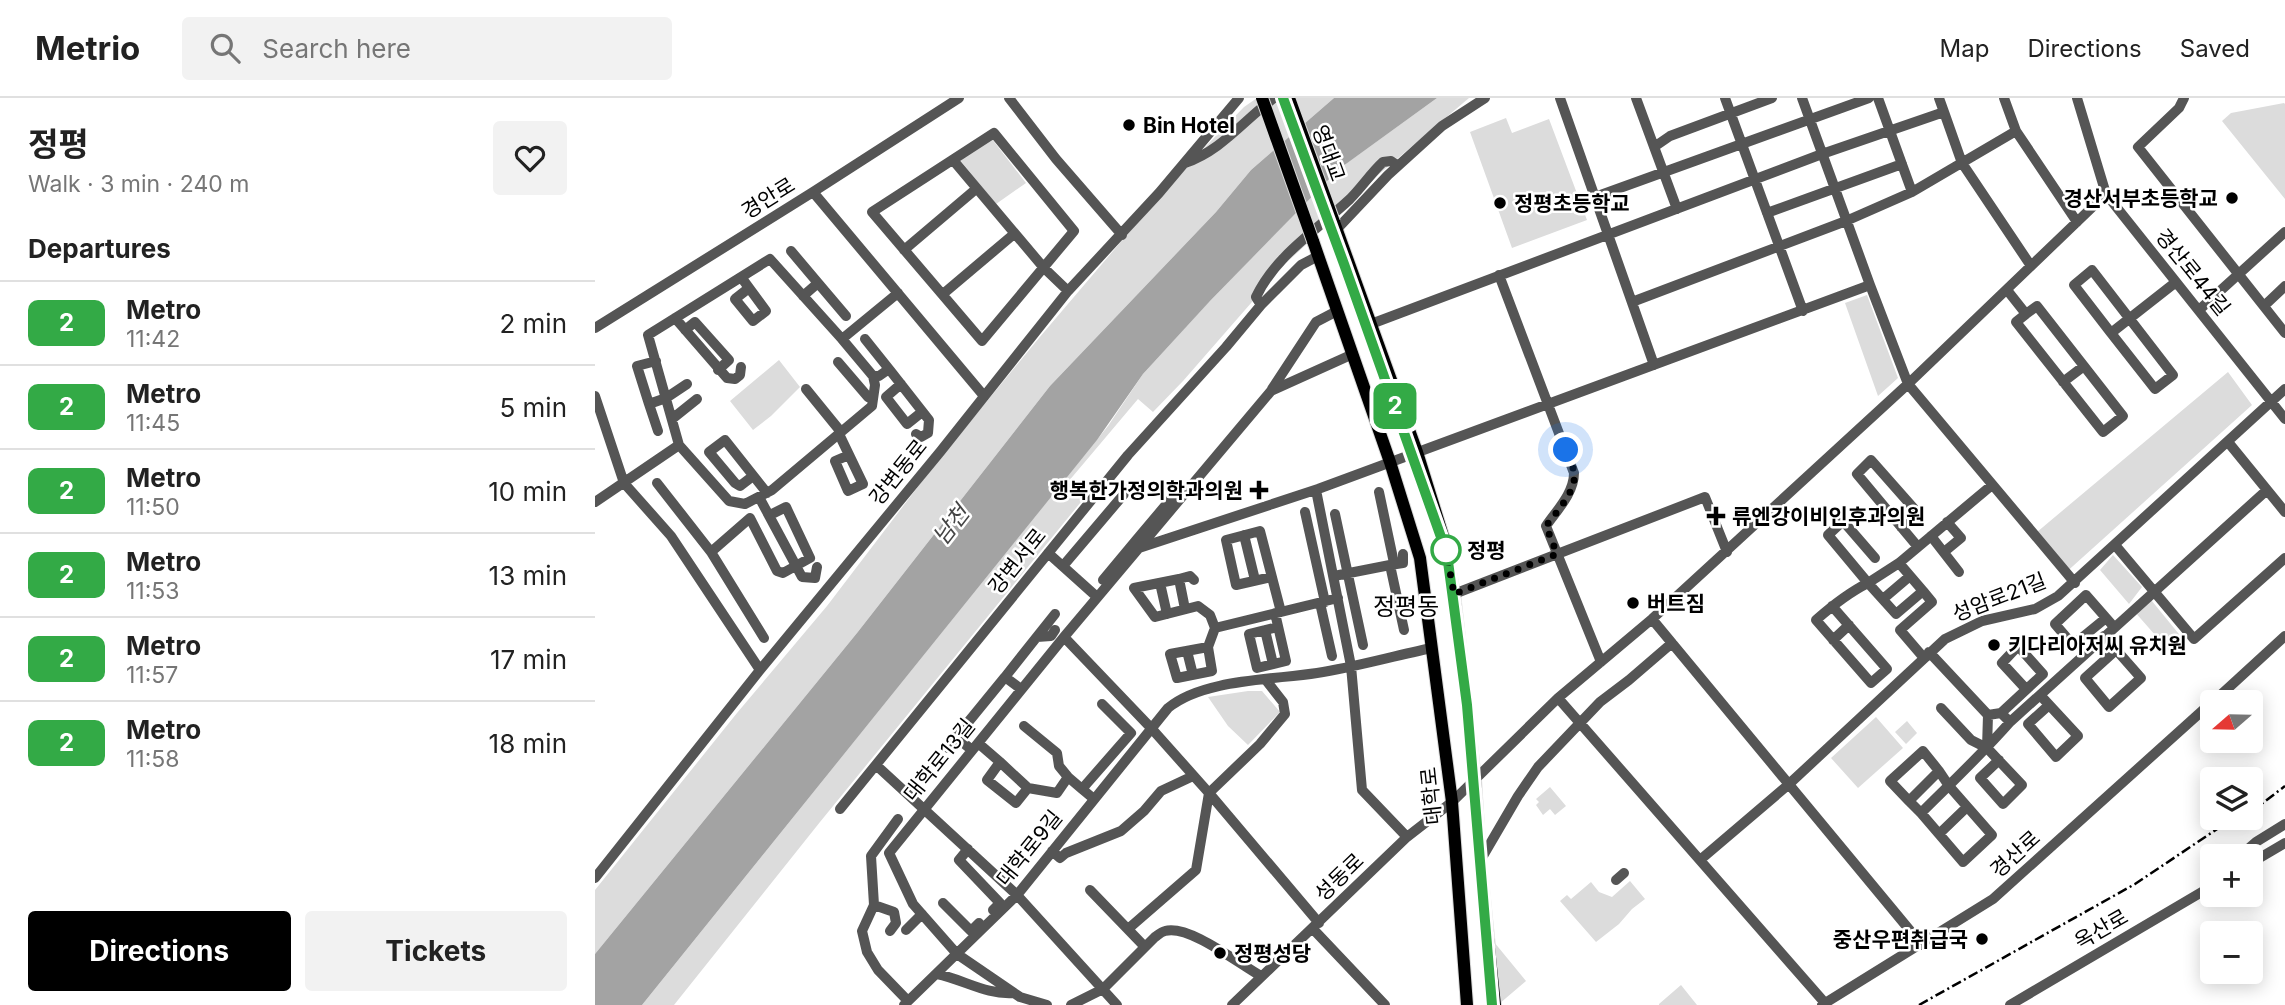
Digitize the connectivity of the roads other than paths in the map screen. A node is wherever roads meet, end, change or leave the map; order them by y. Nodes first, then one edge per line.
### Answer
1 (959, 98) edge
2 (1009, 98) edge
3 (1239, 98) edge
4 (1262, 98) edge
5 (1274, 98) edge
6 (1289, 98) edge
7 (1485, 98) edge
8 (1560, 98) edge
9 (1636, 98) edge
10 (1725, 98) edge
11 (1772, 98) edge
12 (1802, 98) edge
13 (1869, 98) edge
14 (1878, 98) edge
15 (1940, 98) edge
16 (2004, 98) edge
17 (2077, 98) edge
18 (2185, 98) edge
19 (1730, 113) junction
20 (1944, 113) junction
21 (1810, 119) junction
22 (1890, 131) junction
23 (2016, 131) junction
24 (1742, 144) junction
25 (1654, 147) junction
26 (1822, 154) junction
27 (953, 160) junction
28 (1962, 163) junction
29 (1184, 164) junction
30 (1902, 164) junction
31 (1398, 166) junction
32 (1663, 173) junction
33 (1755, 180) junction
34 (1835, 188) junction
35 (976, 189) junction
36 (813, 192) junction
37 (1912, 192) junction
38 (2106, 194) junction
39 (1595, 197) junction
40 (1677, 209) junction
41 (1767, 213) junction
42 (1846, 221) junction
43 (2077, 222) junction
44 (1335, 226) junction
45 (2285, 232) edge
46 (1014, 234) junction
47 (1122, 235) junction
48 (1608, 235) junction
49 (1779, 247) junction
50 (905, 250) junction
51 (791, 251) dead end
52 (1318, 256) junction
53 (2031, 266) junction
54 (1044, 268) junction
55 (2238, 274) junction
56 (1499, 275) junction
57 (741, 277) junction
58 (2176, 282) junction
59 (818, 283) junction
60 (1870, 285) junction
61 (2285, 286) edge
62 (749, 288) dead end
63 (2007, 290) junction
64 (1068, 291) junction
65 (898, 293) junction
66 (943, 294) junction
67 (803, 296) junction
68 (1632, 302) junction
69 (1261, 305) junction
70 (2264, 306) junction
71 (2199, 310) junction
72 (1337, 311) junction
73 (1803, 311) junction
74 (2026, 314) junction
75 (846, 316) dead end
76 (675, 318) junction
77 (2129, 319) junction
78 (1371, 324) junction
79 (595, 328) edge
80 (2111, 333) junction
81 (2285, 333) edge
82 (842, 339) junction
83 (865, 339) dead end
84 (1353, 354) junction
85 (656, 361) junction
86 (838, 362) dead end
87 (1654, 365) junction
88 (2084, 366) junction
89 (741, 367) dead end
90 (889, 369) junction
91 (873, 376) junction
92 (2063, 382) junction
93 (687, 384) dead end
94 (901, 384) junction
95 (1908, 384) junction
96 (806, 389) dead end
97 (2285, 389) edge
98 (1271, 391) junction
99 (595, 396) edge
100 (983, 396) junction
101 (666, 398) junction
102 (873, 398) junction
103 (697, 399) dead end
104 (2271, 401) junction
105 (1548, 403) junction
106 (649, 404) junction
107 (922, 412) junction
108 (672, 419) junction
109 (2285, 419) edge
110 (658, 431) dead end
111 (840, 433) junction
112 (916, 434) dead end
113 (2228, 442) junction
114 (679, 445) junction
115 (1417, 452) junction
116 (849, 455) dead end
117 (1391, 462) junction
118 (753, 476) junction
119 (624, 483) junction
120 (657, 483) dead end
121 (1992, 485) junction
122 (1130, 487) dead end
123 (1317, 490) junction
124 (2267, 490) junction
125 (1380, 492) dead end
126 (763, 495) junction
127 (1170, 499) dead end
128 (595, 502) edge
129 (1101, 511) dead end
130 (1305, 512) dead end
131 (2285, 512) edge
132 (1335, 514) dead end
133 (770, 515) junction
134 (1947, 522) junction
135 (1901, 527) junction
136 (1093, 531) junction
137 (1244, 535) junction
138 (1931, 536) junction
139 (1139, 544) junction
140 (2115, 545) junction
141 (1918, 547) junction
142 (711, 552) junction
143 (1727, 552) junction
144 (1944, 552) junction
145 (1048, 553) junction
146 (1403, 554) dead end
147 (1557, 554) junction
148 (1875, 558) dead end
149 (2285, 558) edge
150 (1899, 563) junction
151 (1390, 565) junction
152 (796, 566) junction
153 (1063, 566) junction
154 (817, 568) dead end
155 (1959, 572) dead end
156 (1348, 573) junction
157 (1272, 576) junction
158 (1333, 576) junction
159 (1910, 576) junction
160 (1179, 579) junction
161 (1103, 580) dead end
162 (1194, 580) dead end
163 (1255, 580) junction
164 (1160, 583) junction
165 (1868, 583) junction
166 (2074, 583) junction
167 (1923, 591) junction
168 (2154, 591) junction
169 (1454, 594) junction
170 (1097, 597) junction
171 (1338, 598) junction
172 (1884, 600) junction
173 (1323, 602) junction
174 (1832, 606) junction
175 (1185, 609) junction
176 (1278, 613) junction
177 (1055, 614) dead end
178 (1167, 614) junction
179 (1254, 618) junction
180 (2106, 618) junction
181 (1652, 620) junction
182 (1849, 625) junction
183 (1278, 627) junction
184 (2114, 627) junction
185 (1215, 628) junction
186 (1403, 630) dead end
187 (1261, 631) junction
188 (1060, 633) junction
189 (2105, 636) junction
190 (2285, 636) edge
191 (1037, 637) junction
192 (764, 638) dead end
193 (1833, 640) junction
194 (1672, 643) junction
195 (1363, 645) dead end
196 (1208, 646) junction
197 (1432, 648) junction
198 (2116, 650) junction
199 (1187, 651) junction
200 (1926, 655) junction
201 (1332, 656) dead end
202 (1601, 662) junction
203 (1273, 664) junction
204 (1351, 666) junction
205 (760, 670) junction
206 (1193, 675) junction
207 (1005, 677) junction
208 (1265, 679) junction
209 (1021, 689) junction
210 (2026, 689) dead end
211 (2225, 690) edge
212 (2039, 695) junction
213 (1559, 698) junction
214 (1102, 704) dead end
215 (2049, 705) junction
216 (1941, 708) dead end
217 (2001, 713) junction
218 (2200, 713) edge
219 (1988, 715) junction
220 (2010, 722) junction
221 (1580, 723) junction
222 (1024, 726) dead end
223 (1152, 729) junction
224 (956, 737) junction
225 (975, 747) junction
226 (948, 748) dead end
227 (1987, 748) junction
228 (1999, 760) dead end
229 (1000, 762) junction
230 (876, 765) junction
231 (1939, 771) junction
232 (1193, 776) junction
233 (1068, 777) junction
234 (1475, 780) junction
235 (1788, 785) junction
236 (1949, 786) junction
237 (1028, 788) junction
238 (1082, 789) junction
239 (1209, 793) junction
240 (1094, 799) junction
241 (1909, 801) junction
242 (1452, 802) junction
243 (1967, 807) junction
244 (840, 809) dead end
245 (924, 809) junction
246 (1921, 813) junction
247 (898, 819) dead end
248 (2285, 824) edge
249 (1939, 834) junction
250 (1407, 837) junction
251 (2285, 843) edge
252 (2254, 844) edge
253 (968, 849) junction
254 (1052, 851) junction
255 (2263, 856) edge
256 (1700, 860) junction
257 (1481, 861) junction
258 (595, 878) edge
259 (1090, 890) dead end
260 (2200, 890) edge
261 (2200, 893) edge
262 (1017, 895) junction
263 (2187, 901) junction
264 (943, 903) dead end
265 (874, 905) junction
266 (922, 914) junction
267 (1316, 926) junction
268 (1128, 929) junction
269 (906, 930) dead end
270 (890, 931) dead end
271 (1922, 945) junction
272 (1145, 947) junction
273 (957, 954) junction
274 (937, 974) junction
275 (1261, 976) junction
276 (1103, 989) junction
277 (1015, 993) junction
278 (906, 1003) edge
279 (1824, 1004) edge
280 (1047, 1005) edge
281 (1071, 1005) edge
282 (1117, 1005) edge
283 (1231, 1005) edge
284 (1385, 1005) edge
285 (1467, 1005) edge
286 (1495, 1005) edge
287 (2010, 1005) edge

1 - 36 street, 경안로
2 - 47 street
3 - 29 street, 강변동로
4 - 52 main road, 대학로, bridge
5 - 29 street
6 - 44 main road, 영대교, bridge
7 - 31 street
8 - 39 street
9 - 25 street
10 - 19 street
11 - 19 street
12 - 21 street
13 - 21 street
14 - 22 street
15 - 20 street
16 - 23 street
17 - 38 street, 경산로44길
18 - 55 street
19 - 24 street
19 - 25 street
20 - 22 street
20 - 28 street
21 - 24 street
21 - 26 street
22 - 26 street
22 - 30 street
23 - 28 street
23 - 43 street
24 - 32 street
24 - 33 street
25 - 32 street
26 - 33 street
26 - 34 street
27 - 35 street
27 - 50 street
27 - 54 street
28 - 37 street
28 - 53 street
29 - 47 street, 강변동로
30 - 34 street
30 - 37 street
31 - 44 street
31 - 69 street
32 - 39 street
32 - 40 street
33 - 40 street
33 - 41 street
34 - 41 street
34 - 42 street
35 - 46 street
35 - 50 street
36 - 65 street
36 - 79 street, 경안로
37 - 42 street
38 - 43 street, 성동로
38 - 58 street, 경산로44길
39 - 48 street
40 - 48 street
41 - 49 street
42 - 49 street
42 - 60 street
43 - 53 street, 성동로
44 - 78 main road, 영대교
45 - 55 street
46 - 54 street
46 - 66 street
47 - 64 street, 강변동로
48 - 56 street
48 - 68 street
49 - 68 street
49 - 73 street
50 - 66 street
51 - 59 street
52 - 69 street, 강변서로
52 - 72 main road, 대학로
53 - 63 street, 성동로
54 - 64 street
54 - 66 street
55 - 70 street
55 - 71 street
56 - 78 street
56 - 105 street
57 - 62 street
57 - 67 street
57 - 76 street
58 - 71 street, 경산로44길
58 - 77 street
59 - 67 street
59 - 75 street
60 - 73 street
60 - 95 street
61 - 70 street
63 - 74 street
63 - 95 street, 성동로
64 - 100 street, 강변동로
65 - 82 street
65 - 100 street
67 - 82 street
68 - 87 street
69 - 145 street, 강변서로
70 - 81 street
71 - 104 street, 경산로44길
72 - 84 main road, 대학로
72 - 98 street
73 - 87 street
74 - 88 street
74 - 92 street
76 - 85 street
76 - 89 street
77 - 80 street
77 - 80 street
77 - 80 street
78 - 115 main road, 대학로
82 - 91 street
83 - 90 street
84 - 98 street
84 - 117 main road, 대학로
85 - 101 street
85 - 106 street
86 - 102 street
87 - 105 street
88 - 92 street
88 - 92 street
90 - 91 street
90 - 94 street
91 - 102 street
93 - 101 street
94 - 107 street
94 - 107 street
95 - 121 street
95 - 143 street, 성동로
96 - 111 street
97 - 104 street, 성암로21길
98 - 139 street
99 - 119 street
100 - 205 street, 강변동로
101 - 106 street
101 - 108 street
102 - 111 street
103 - 108 street
104 - 109 street, 경산로44길
104 - 113 street, 성암로21길
105 - 115 street
105 - 147 street
106 - 110 street
107 - 112 street
108 - 114 street
111 - 116 street
111 - 126 street
113 - 124 street
113 - 140 street, 성암로21길
114 - 119 street
114 - 126 street
115 - 117 street
115 - 169 main road, 대학로
117 - 123 street
117 - 197 main road, 대학로
118 - 118 street
118 - 126 street
119 - 128 street
119 - 205 street
120 - 142 street
121 - 134 street
121 - 166 street
122 - 136 street
123 - 139 street
123 - 158 street
124 - 131 street
124 - 168 street
125 - 151 street
126 - 133 street
127 - 139 street
129 - 136 street
130 - 173 street
132 - 156 street
133 - 152 street
133 - 152 street
134 - 138 street
134 - 144 street
135 - 135 street
135 - 141 street
136 - 153 street
137 - 157 street
137 - 163 street
137 - 163 street
138 - 141 street
138 - 144 street
139 - 161 street
139 - 170 street, 대학로13길
140 - 166 street, 성암로21길
140 - 168 street
141 - 150 street
142 - 152 street
142 - 192 street
143 - 147 street
143 - 181 street, 성동로
144 - 155 street
145 - 153 street
145 - 230 street, 강변서로
146 - 151 street
147 - 169 street
147 - 202 street
148 - 165 street
149 - 168 street
150 - 159 street
150 - 165 street
151 - 156 street
151 - 186 street
152 - 154 street
153 - 170 street
156 - 158 street
156 - 195 street
157 - 163 street
157 - 176 street
158 - 171 street
159 - 167 street
159 - 172 street
160 - 162 street
160 - 164 street
160 - 175 street
164 - 178 street
164 - 178 street
165 - 172 street
165 - 174 street
166 - 200 street, 성암로21길
167 - 172 street
167 - 200 street
168 - 184 street
169 - 234 main road, 대학로
170 - 188 street, 대학로13길
171 - 173 street
171 - 204 street
173 - 176 street
173 - 201 street
174 - 182 street
174 - 193 street
175 - 178 street
175 - 185 street
176 - 179 street
176 - 183 street
177 - 191 street
179 - 185 street
179 - 187 street
180 - 180 street
180 - 184 street
181 - 194 street
181 - 202 street, 성동로
182 - 193 street
182 - 193 street
183 - 187 street
183 - 203 street
184 - 189 street
185 - 196 street
187 - 203 street
187 - 203 street
188 - 191 street
188 - 209 street, 대학로13길
188 - 223 street
189 - 198 street
189 - 212 street
190 - 211 street, 경산로
191 - 207 street
194 - 221 street
194 - 235 street
196 - 199 street
196 - 206 street
197 - 204 street, 대학로9길
197 - 242 main road, 대학로
198 - 198 street
199 - 206 street
199 - 206 street
200 - 219 street
200 - 235 street, 성암로21길
202 - 213 street, 성동로
204 - 208 street, 대학로9길
204 - 250 street
205 - 258 street, 강변동로
207 - 209 street
207 - 224 street
208 - 223 street, 대학로9길
208 - 239 street
209 - 225 street, 대학로13길
210 - 217 street
212 - 215 street
212 - 220 street
213 - 221 street
213 - 234 street, 성동로
214 - 238 street
215 - 215 street
216 - 227 street
217 - 219 street
217 - 220 street
218 - 271 street, 경산로
219 - 227 street
220 - 227 street
221 - 256 street
221 - 257 street
222 - 233 street
223 - 232 street
223 - 240 street, 대학로9길
224 - 225 street
224 - 226 street
225 - 229 street
225 - 245 street, 대학로13길
227 - 228 street
227 - 236 street
229 - 237 street
229 - 237 street
230 - 244 street, 강변서로
230 - 245 street
231 - 236 street
231 - 241 street
231 - 241 street
232 - 239 street
232 - 254 street
233 - 237 street
233 - 238 street
234 - 242 street, 성동로
234 - 257 main road, 대학로
235 - 256 street, 성암로21길
235 - 271 street
236 - 243 street
236 - 246 street
238 - 240 street
239 - 267 street
239 - 268 street
240 - 254 street, 대학로9길
241 - 246 street
242 - 250 street, 성동로
242 - 285 main road, 대학로
243 - 249 street
243 - 249 street
245 - 253 street
245 - 266 street, 대학로13길
246 - 249 street
247 - 265 street
248 - 252 street
250 - 267 street, 성동로
251 - 255 street
253 - 262 street
253 - 264 street
254 - 262 street, 대학로9길
256 - 279 street
257 - 286 main road, 대학로
259 - 268 street
260 - 263 street
261 - 263 street, 옥산로
262 - 273 street, 대학로9길
262 - 276 street
263 - 287 street, 옥산로
265 - 270 street
265 - 278 street
266 - 269 street
266 - 273 street, 대학로13길
267 - 275 street, 성동로
267 - 284 street
268 - 272 street
271 - 279 street, 경산로
272 - 275 street
272 - 276 street
273 - 274 street, 대학로9길
273 - 277 street, 대학로13길
274 - 277 street
274 - 278 street, 대학로9길
275 - 283 street, 성동로
276 - 281 street
276 - 282 street
277 - 280 street

